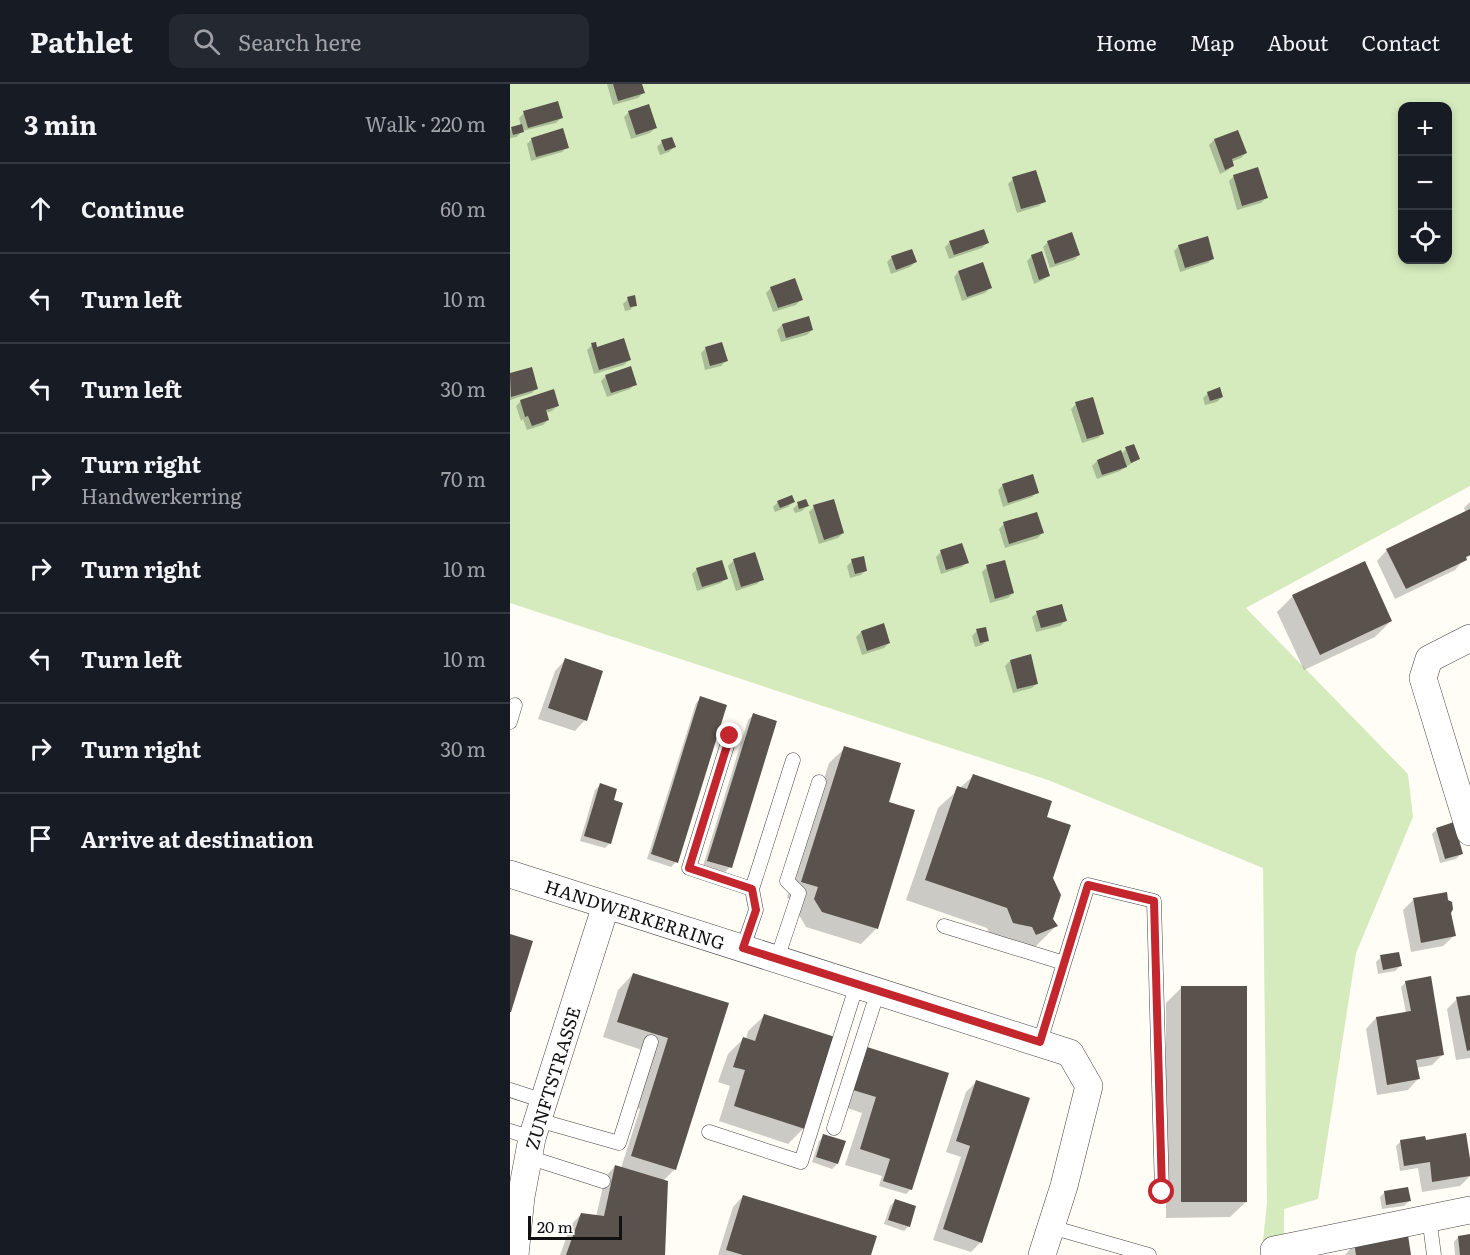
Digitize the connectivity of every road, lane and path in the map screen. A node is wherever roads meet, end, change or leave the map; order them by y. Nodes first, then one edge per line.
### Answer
1 (1470, 638) edge
2 (515, 705) dead end
3 (510, 722) edge
4 (730, 736) dead end
5 (793, 760) dead end
6 (819, 782) dead end
7 (1470, 832) edge
8 (510, 874) edge
9 (752, 889) junction
10 (606, 905) junction
11 (944, 926) dead end
12 (743, 948) junction
13 (777, 959) junction
14 (1064, 963) junction
15 (868, 987) junction
16 (651, 1042) dead end
17 (1040, 1042) junction
18 (510, 1090) edge
19 (834, 1128) dead end
20 (530, 1130) edge
21 (709, 1132) dead end
22 (603, 1181) dead end
23 (1162, 1192) dead end
24 (1470, 1210) edge
25 (1429, 1217) junction
26 (1051, 1227) junction
27 (513, 1248) edge
28 (1274, 1250) dead end
29 (1042, 1255) edge
30 (1149, 1255) edge
31 (1434, 1255) edge

1 - 7 street
2 - 3 lane
4 - 9 lane
5 - 9 lane
6 - 13 lane
8 - 10 street, HANDWERKERRING
9 - 12 lane
10 - 12 street, HANDWERKERRING
10 - 20 street, ZUNFTSTRASSE
11 - 14 lane
12 - 13 street, HANDWERKERRING
13 - 15 street, HANDWERKERRING
14 - 17 lane
14 - 23 lane
15 - 17 street, HANDWERKERRING
15 - 19 lane
15 - 21 lane
16 - 20 lane
17 - 26 street, HANDWERKERRING
18 - 20 lane
20 - 22 lane
20 - 27 street, ZUNFTSTRASSE
24 - 25 street
25 - 28 street
25 - 31 lane
26 - 29 street, HANDWERKERRING
26 - 30 lane

